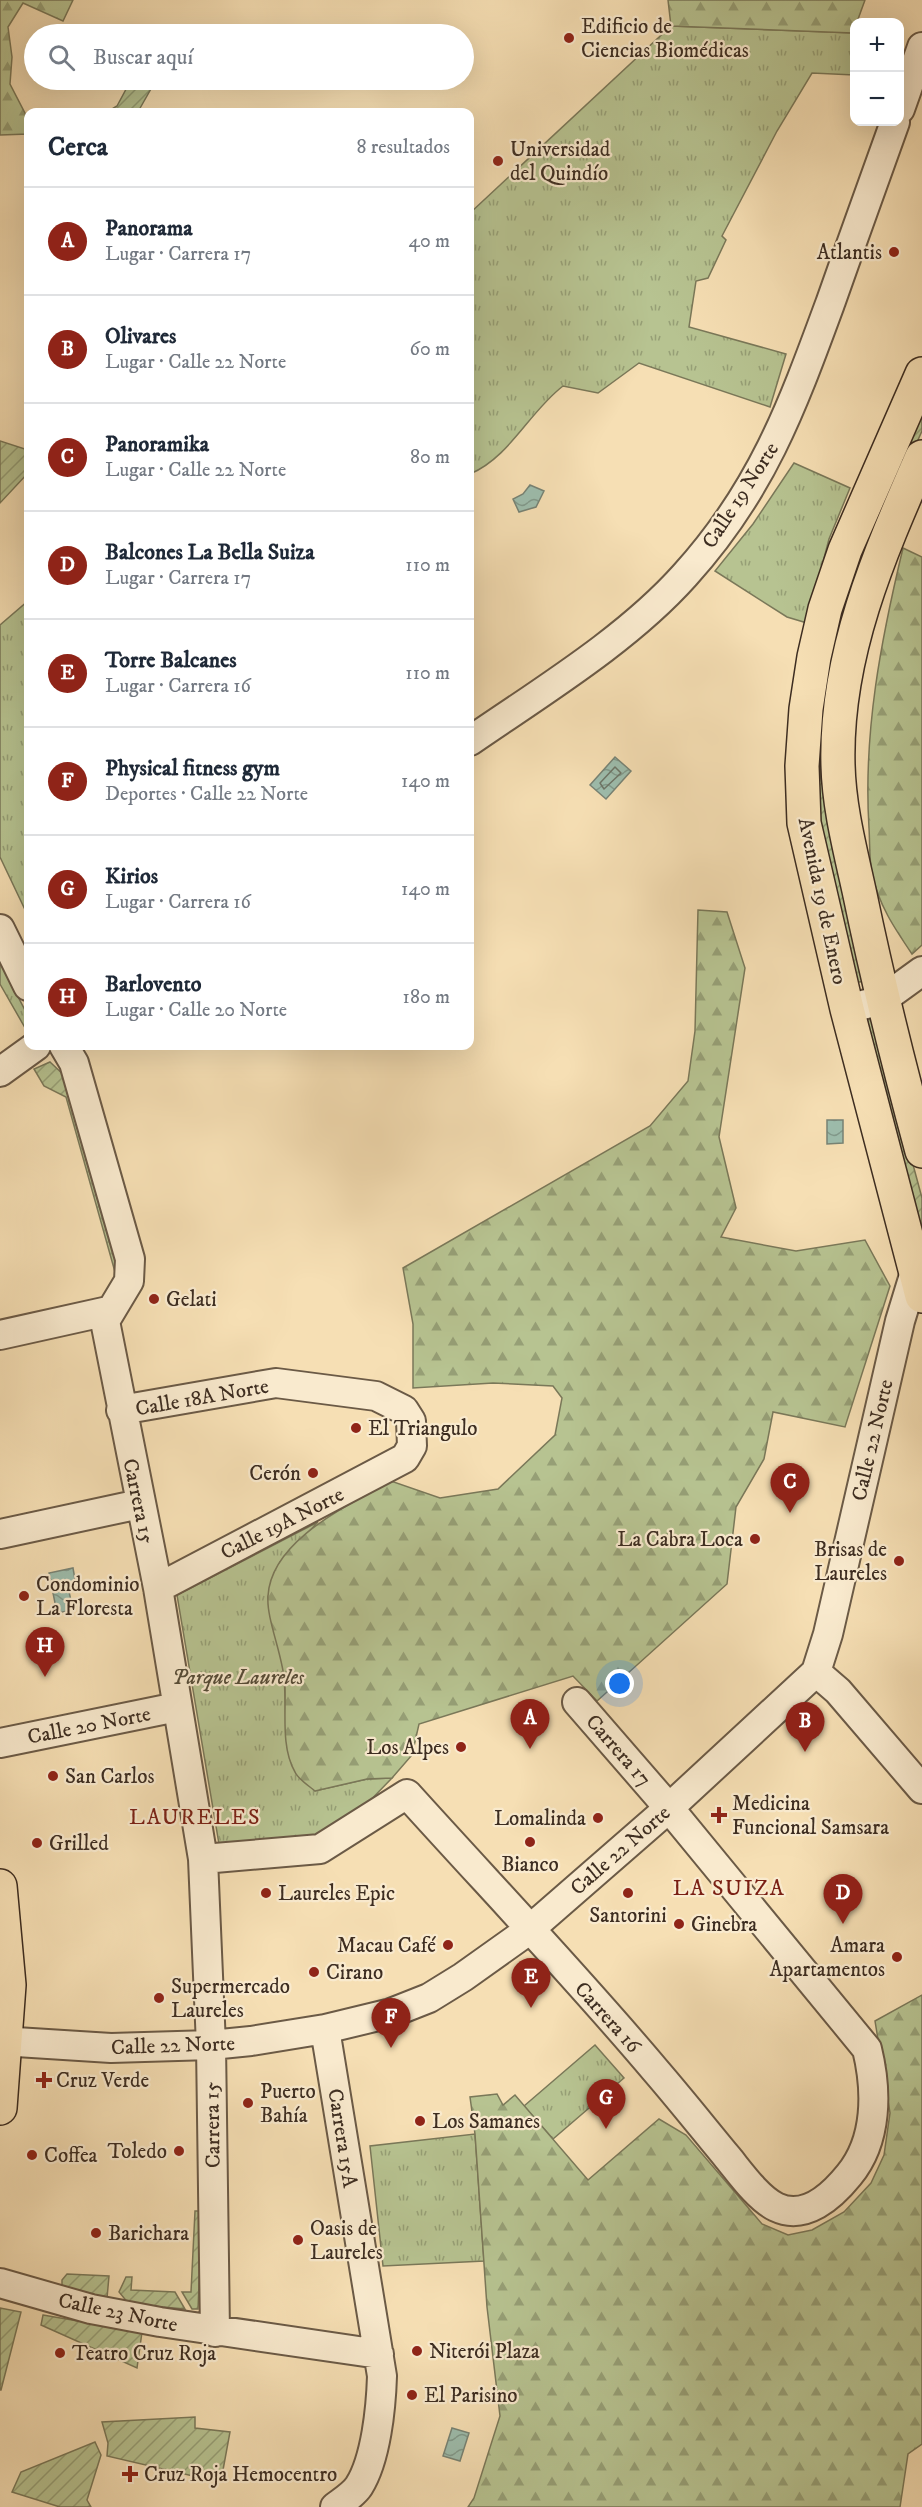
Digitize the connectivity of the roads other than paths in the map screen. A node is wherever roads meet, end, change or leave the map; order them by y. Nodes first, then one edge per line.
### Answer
1 (922, 47) edge
2 (904, 98) edge
3 (894, 126) edge
4 (922, 374) edge
5 (922, 457) edge
6 (474, 738) edge
7 (0, 929) edge
8 (922, 971) edge
9 (24, 978) edge
10 (882, 1000) junction
11 (847, 1009) junction
12 (30, 1050) edge
13 (66, 1050) edge
14 (0, 1072) edge
15 (922, 1152) edge
16 (920, 1279) edge
17 (108, 1311) junction
18 (0, 1335) edge
19 (121, 1410) junction
20 (405, 1458) joint
21 (140, 1504) junction
22 (0, 1534) edge
23 (158, 1588) junction
24 (816, 1672) junction
25 (577, 1702) dead end
26 (177, 1707) junction
27 (0, 1743) edge
28 (922, 1789) edge
29 (669, 1808) junction
30 (203, 1859) junction
31 (0, 1886) edge
32 (530, 1930) junction
33 (326, 2029) junction
34 (3, 2042) edge
35 (211, 2045) junction
36 (867, 2049) joint
37 (0, 2108) edge
38 (0, 2283) edge
39 (214, 2332) junction
40 (379, 2354) junction
41 (335, 2507) edge

1 - 2 street
3 - 6 street, Calle 19 Norte
4 - 11 main road, Avenida 19 de Enero
5 - 10 main road, Avenida 19 de Enero
7 - 9 street
8 - 10 street
10 - 11 street
10 - 15 main road, Avenida 19 de Enero
11 - 16 main road, Avenida 19 de Enero
12 - 14 street
13 - 17 street
16 - 24 street, Calle 22 Norte
17 - 18 street
17 - 19 street, Carrera 15
19 - 20 street, Calle 18A Norte
19 - 21 street, Carrera 15
20 - 23 street, Calle 19A Norte
21 - 22 street
21 - 23 street, Carrera 15
23 - 26 street, Carrera 15
24 - 28 street
24 - 29 street, Calle 22 Norte
25 - 29 street, Carrera 17
26 - 27 street, Calle 20 Norte
26 - 30 street, Carrera 15
29 - 32 street, Calle 22 Norte
29 - 36 street, Carrera 17
30 - 32 street, Carrera 16
30 - 35 street, Carrera 15
31 - 34 main road
32 - 33 street, Calle 22 Norte
32 - 36 street, Carrera 16
33 - 35 street, Calle 22 Norte
33 - 40 street, Carrera 15A
34 - 35 street, Calle 22 Norte
34 - 37 main road
35 - 39 street, Carrera 15
38 - 39 street, Calle 23 Norte
39 - 40 street, Calle 23 Norte
40 - 41 street, Carrera 15A

